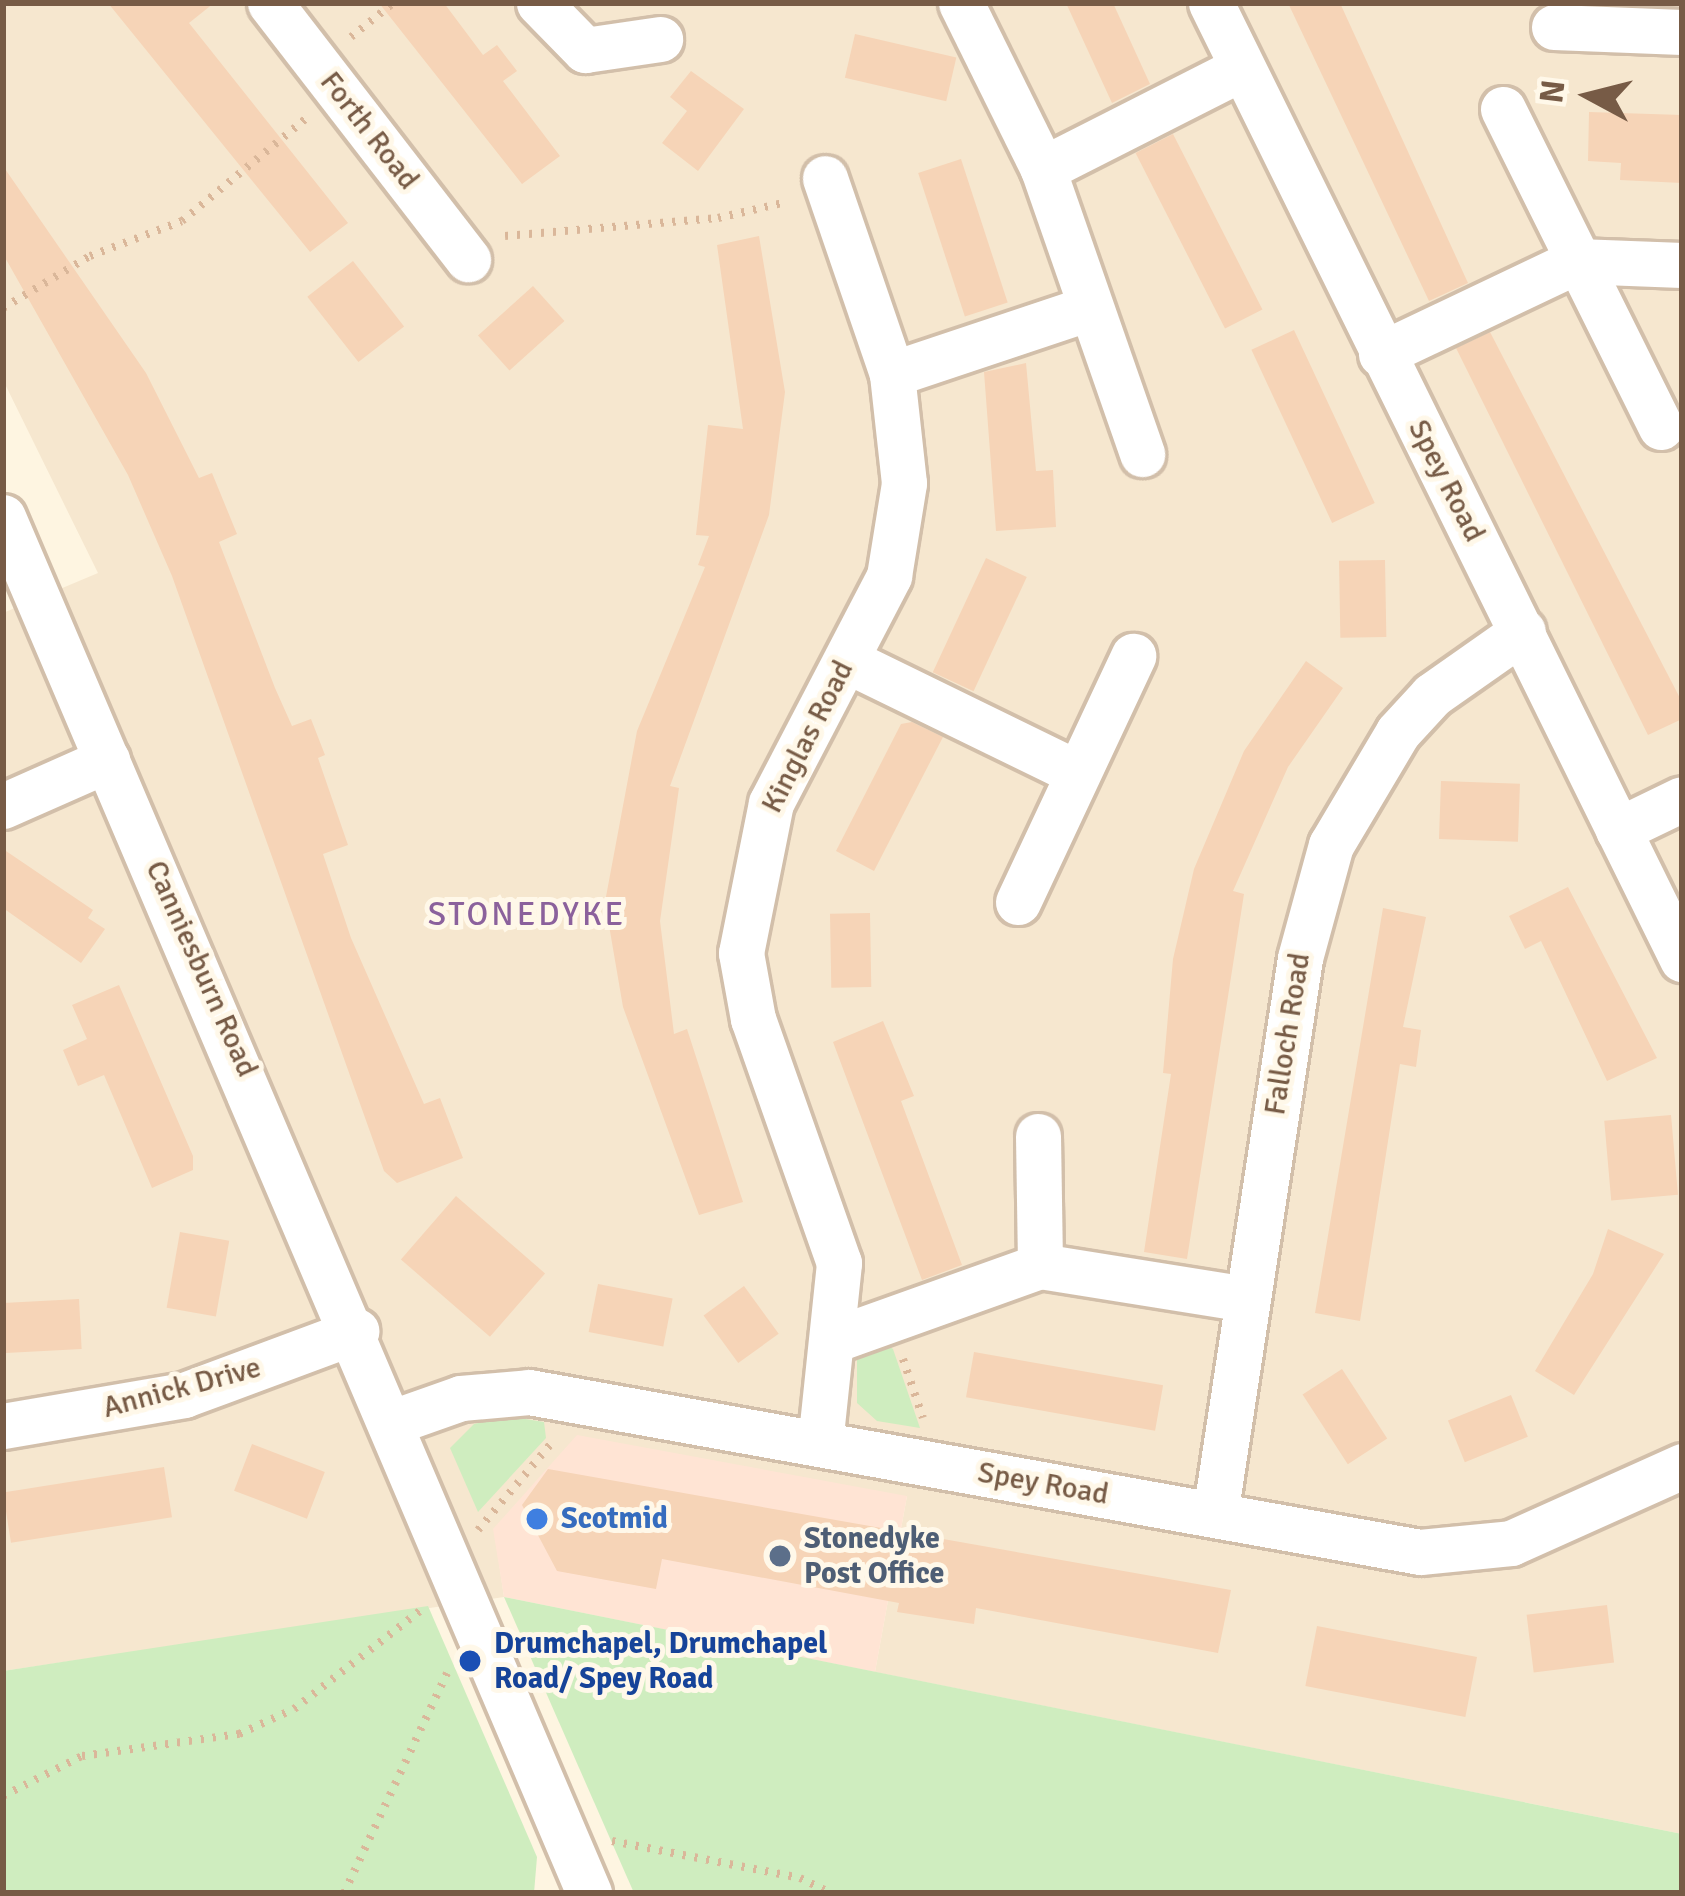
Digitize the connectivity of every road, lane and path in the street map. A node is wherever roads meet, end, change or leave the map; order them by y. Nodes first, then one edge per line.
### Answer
1 (270, 3) edge
2 (393, 3) edge
3 (539, 3) edge
4 (961, 3) edge
5 (1211, 3) edge
6 (1554, 27) dead end
7 (1682, 32) edge
8 (660, 39) dead end
9 (1242, 68) junction
10 (328, 78) junction
11 (1503, 109) dead end
12 (1043, 169) junction
13 (827, 185) joint
14 (462, 250) joint
15 (1577, 261) junction
16 (1682, 265) edge
17 (3, 308) edge
18 (1089, 308) junction
19 (1381, 354) junction
20 (892, 374) junction
21 (1661, 427) dead end
22 (1142, 454) dead end
23 (3, 517) edge
24 (1522, 631) junction
25 (1133, 656) dead end
26 (846, 660) junction
27 (107, 760) junction
28 (1078, 773) junction
29 (1682, 799) edge
30 (3, 806) edge
31 (1618, 830) junction
32 (1018, 902) dead end
33 (1682, 959) edge
34 (1038, 1136) dead end
35 (1040, 1266) junction
36 (1246, 1299) junction
37 (888, 1317) junction
38 (356, 1331) junction
39 (836, 1339) junction
40 (586, 1403) junction
41 (393, 1422) junction
42 (3, 1426) edge
43 (820, 1444) junction
44 (940, 1465) junction
45 (1682, 1466) edge
46 (1215, 1515) junction
47 (463, 1587) junction
48 (3, 1796) edge
49 (567, 1835) junction
50 (344, 1893) edge
51 (589, 1893) edge
52 (831, 1893) edge

1 - 10 street, Forth Road
2 - 10 path
3 - 8 street
4 - 12 street
5 - 9 street, Spey Road
6 - 7 street
9 - 12 street
9 - 19 street, Spey Road
10 - 14 street, Forth Road
10 - 17 path
11 - 15 street
12 - 18 street
13 - 14 path
13 - 20 street, Kinglas Road
15 - 16 street
15 - 19 street
15 - 21 street
18 - 20 street
18 - 22 street
19 - 24 street, Spey Road
20 - 26 street, Kinglas Road
23 - 27 street, Canniesburn Road
24 - 31 street, Spey Road
24 - 36 street, Falloch Road
25 - 28 street
26 - 28 street
26 - 39 street, Kinglas Road
27 - 30 street
27 - 38 street, Canniesburn Road
28 - 32 street
29 - 31 street
31 - 33 street, Spey Road
34 - 35 street
35 - 36 street
35 - 37 street
36 - 46 street, Falloch Road
37 - 39 street
37 - 44 path
38 - 41 street, Canniesburn Road
38 - 42 street, Annick Drive
39 - 43 street, Kinglas Road
40 - 41 street, Spey Road
40 - 43 street, Spey Road
40 - 47 path
41 - 47 street, Canniesburn Road
43 - 44 street, Spey Road
44 - 46 street, Spey Road
45 - 46 street, Spey Road
47 - 48 path
47 - 49 street, Canniesburn Road
47 - 50 path
49 - 51 street, Canniesburn Road
49 - 52 path

